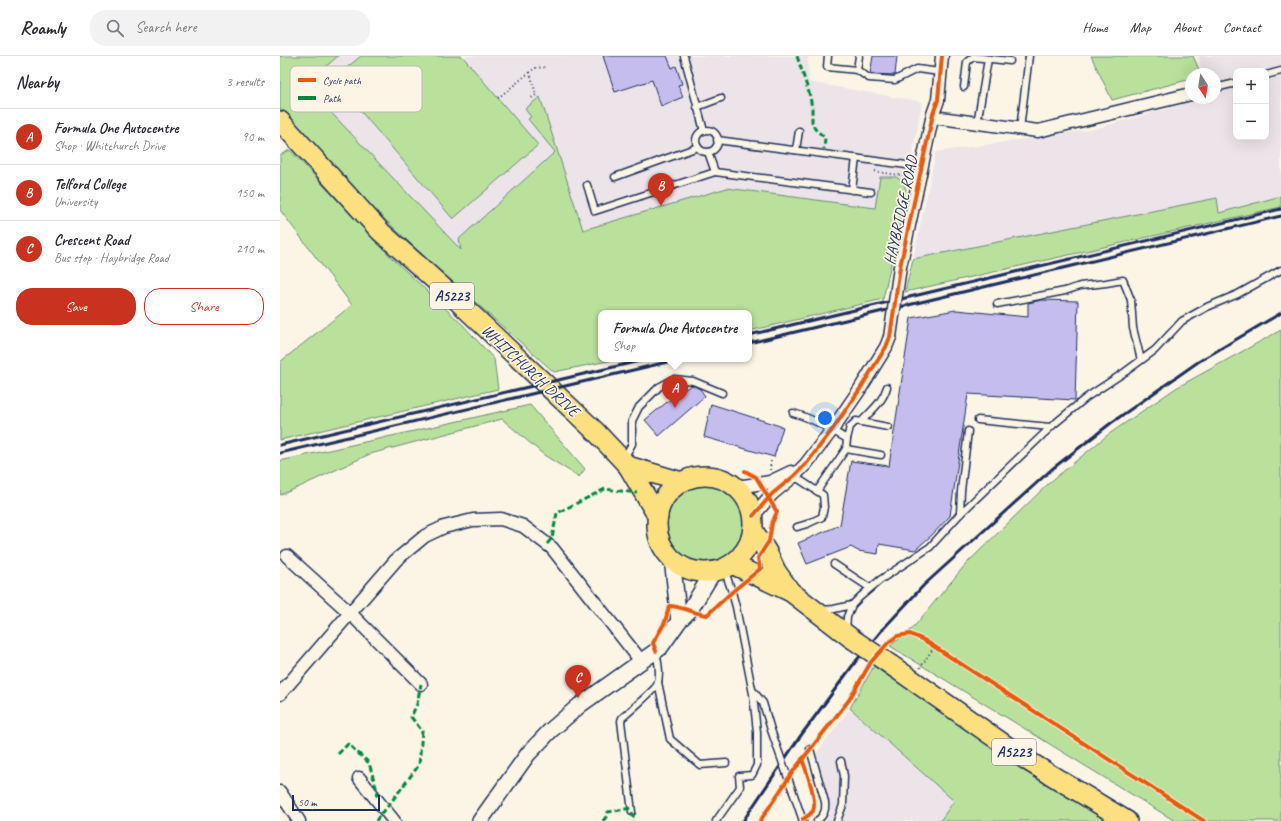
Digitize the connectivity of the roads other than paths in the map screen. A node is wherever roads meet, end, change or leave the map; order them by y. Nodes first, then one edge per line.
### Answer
1 (684, 56) edge
2 (828, 56) edge
3 (859, 56) edge
4 (942, 56) edge
5 (1029, 56) edge
6 (988, 60) junction
7 (1010, 61) dead end
8 (857, 70) junction
9 (1281, 71) edge
10 (940, 73) junction
11 (1269, 74) edge
12 (1233, 84) edge
13 (1221, 87) edge
14 (964, 88) dead end
15 (1185, 95) edge
16 (721, 98) dead end
17 (697, 107) junction
18 (933, 116) junction
19 (281, 124) edge
20 (977, 124) junction
21 (1020, 129) junction
22 (704, 131) junction
23 (799, 131) dead end
24 (717, 140) junction
25 (698, 147) junction
26 (796, 150) junction
27 (708, 152) junction
28 (856, 158) junction
29 (715, 172) junction
30 (921, 172) junction
31 (615, 177) dead end
32 (587, 185) dead end
33 (852, 190) junction
34 (871, 192) dead end
35 (1281, 270) edge
36 (997, 304) dead end
37 (1141, 360) junction
38 (887, 387) dead end
39 (722, 393) dead end
40 (793, 413) dead end
41 (978, 420) dead end
42 (861, 422) junction
43 (888, 427) dead end
44 (1050, 427) junction
45 (832, 430) junction
46 (968, 431) dead end
47 (846, 440) junction
48 (846, 449) junction
49 (881, 455) dead end
50 (625, 463) junction
51 (806, 464) junction
52 (794, 476) junction
53 (682, 482) junction
54 (737, 487) junction
55 (817, 491) junction
56 (960, 514) junction
57 (658, 517) junction
58 (753, 524) junction
59 (797, 527) dead end
60 (287, 556) dead end
61 (672, 558) junction
62 (834, 564) dead end
63 (723, 568) junction
64 (870, 588) junction
65 (791, 592) junction
66 (852, 605) junction
67 (817, 611) junction
68 (350, 613) junction
69 (679, 621) junction
70 (848, 636) junction
71 (656, 651) junction
72 (640, 661) junction
73 (658, 681) junction
74 (422, 684) dead end
75 (752, 690) junction
76 (280, 694) edge
77 (810, 749) dead end
78 (841, 761) dead end
79 (726, 763) dead end
80 (359, 778) dead end
81 (280, 792) edge
82 (632, 812) dead end
83 (299, 821) edge
84 (394, 821) edge
85 (480, 821) edge
86 (716, 821) edge
87 (804, 821) edge
88 (817, 821) edge
89 (837, 821) edge
90 (1127, 821) edge

1 - 17 lane
2 - 8 lane
3 - 8 lane
4 - 10 street, HAYBRIDGE ROAD
5 - 21 lane
6 - 7 lane
6 - 14 lane
6 - 20 lane
8 - 10 lane
9 - 11 lane
10 - 18 street, HAYBRIDGE ROAD
12 - 13 lane
15 - 21 street
16 - 17 lane
17 - 22 lane
18 - 20 street
18 - 30 street, HAYBRIDGE ROAD
19 - 50 main road, WHITCHURCH DRIVE / A5223
20 - 21 street
22 - 24 lane
22 - 25 lane
23 - 26 lane
24 - 26 lane
24 - 27 lane
25 - 27 lane
25 - 31 lane
26 - 28 lane
27 - 29 lane
28 - 30 lane
28 - 33 lane
29 - 32 lane
29 - 33 lane
30 - 45 street, HAYBRIDGE ROAD, bridge
33 - 34 lane
35 - 37 lane
36 - 37 lane
37 - 44 lane
38 - 42 lane
39 - 50 lane
40 - 45 lane
41 - 44 lane
42 - 43 lane
42 - 47 lane
44 - 56 lane
45 - 47 lane
45 - 51 street, HAYBRIDGE ROAD
46 - 56 lane
47 - 48 lane
48 - 49 lane
48 - 55 lane
50 - 53 main road, WHITCHURCH DRIVE / A5223
50 - 57 main road, WHITCHURCH DRIVE / A5223
51 - 52 street, HAYBRIDGE ROAD
51 - 54 street
52 - 55 lane
52 - 58 street, HAYBRIDGE ROAD
53 - 54 main road
53 - 57 main road
54 - 58 main road
55 - 59 lane
56 - 64 lane
57 - 61 main road
58 - 63 main road
58 - 65 main road, A5223
60 - 68 street
61 - 63 main road
61 - 69 street
62 - 64 lane
63 - 65 main road, A5223
63 - 69 street
63 - 75 lane
64 - 66 lane
65 - 67 main road, A5223
66 - 67 lane
66 - 70 lane
67 - 70 main road, A5223
68 - 72 street
68 - 74 street
68 - 76 street
69 - 71 street
70 - 90 main road, A5223, bridge
71 - 72 street
71 - 73 lane
72 - 85 street
73 - 79 lane
73 - 82 lane
75 - 86 lane
75 - 87 lane, bridge
77 - 88 lane
78 - 89 lane
80 - 84 street
81 - 83 street

